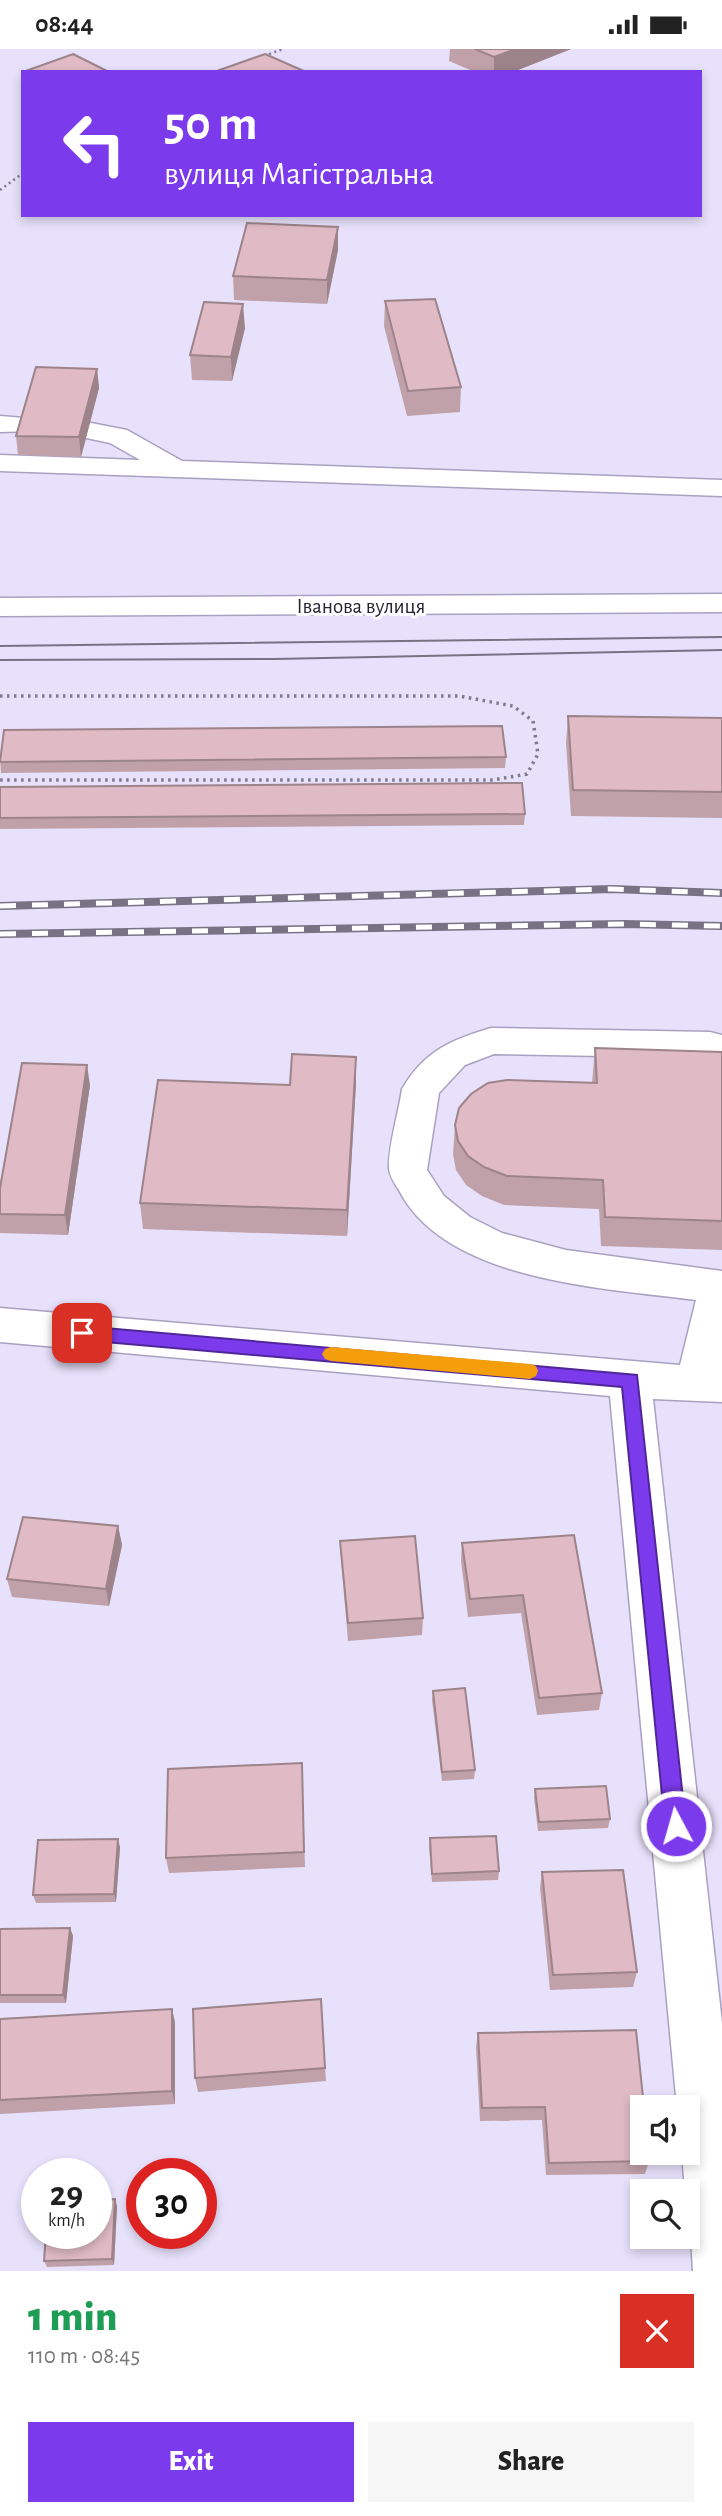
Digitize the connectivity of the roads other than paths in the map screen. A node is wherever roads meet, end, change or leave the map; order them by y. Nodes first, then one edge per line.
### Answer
1 (0, 424) edge
2 (27, 425) edge
3 (86, 430) edge
4 (0, 463) edge
5 (178, 470) junction
6 (722, 488) edge
7 (722, 603) edge
8 (0, 607) edge
9 (722, 624) edge
10 (0, 629) edge
11 (710, 1045) dead end
12 (721, 1287) edge
13 (0, 1325) edge
14 (631, 1380) junction
15 (709, 1384) edge
16 (721, 2271) edge

1 - 2 street
3 - 5 street
4 - 5 street
5 - 6 street
7 - 8 street, Іванова вулиця
9 - 10 street, Іванова вулиця
11 - 12 street
12 - 15 street
13 - 14 street
14 - 15 street
14 - 16 street

